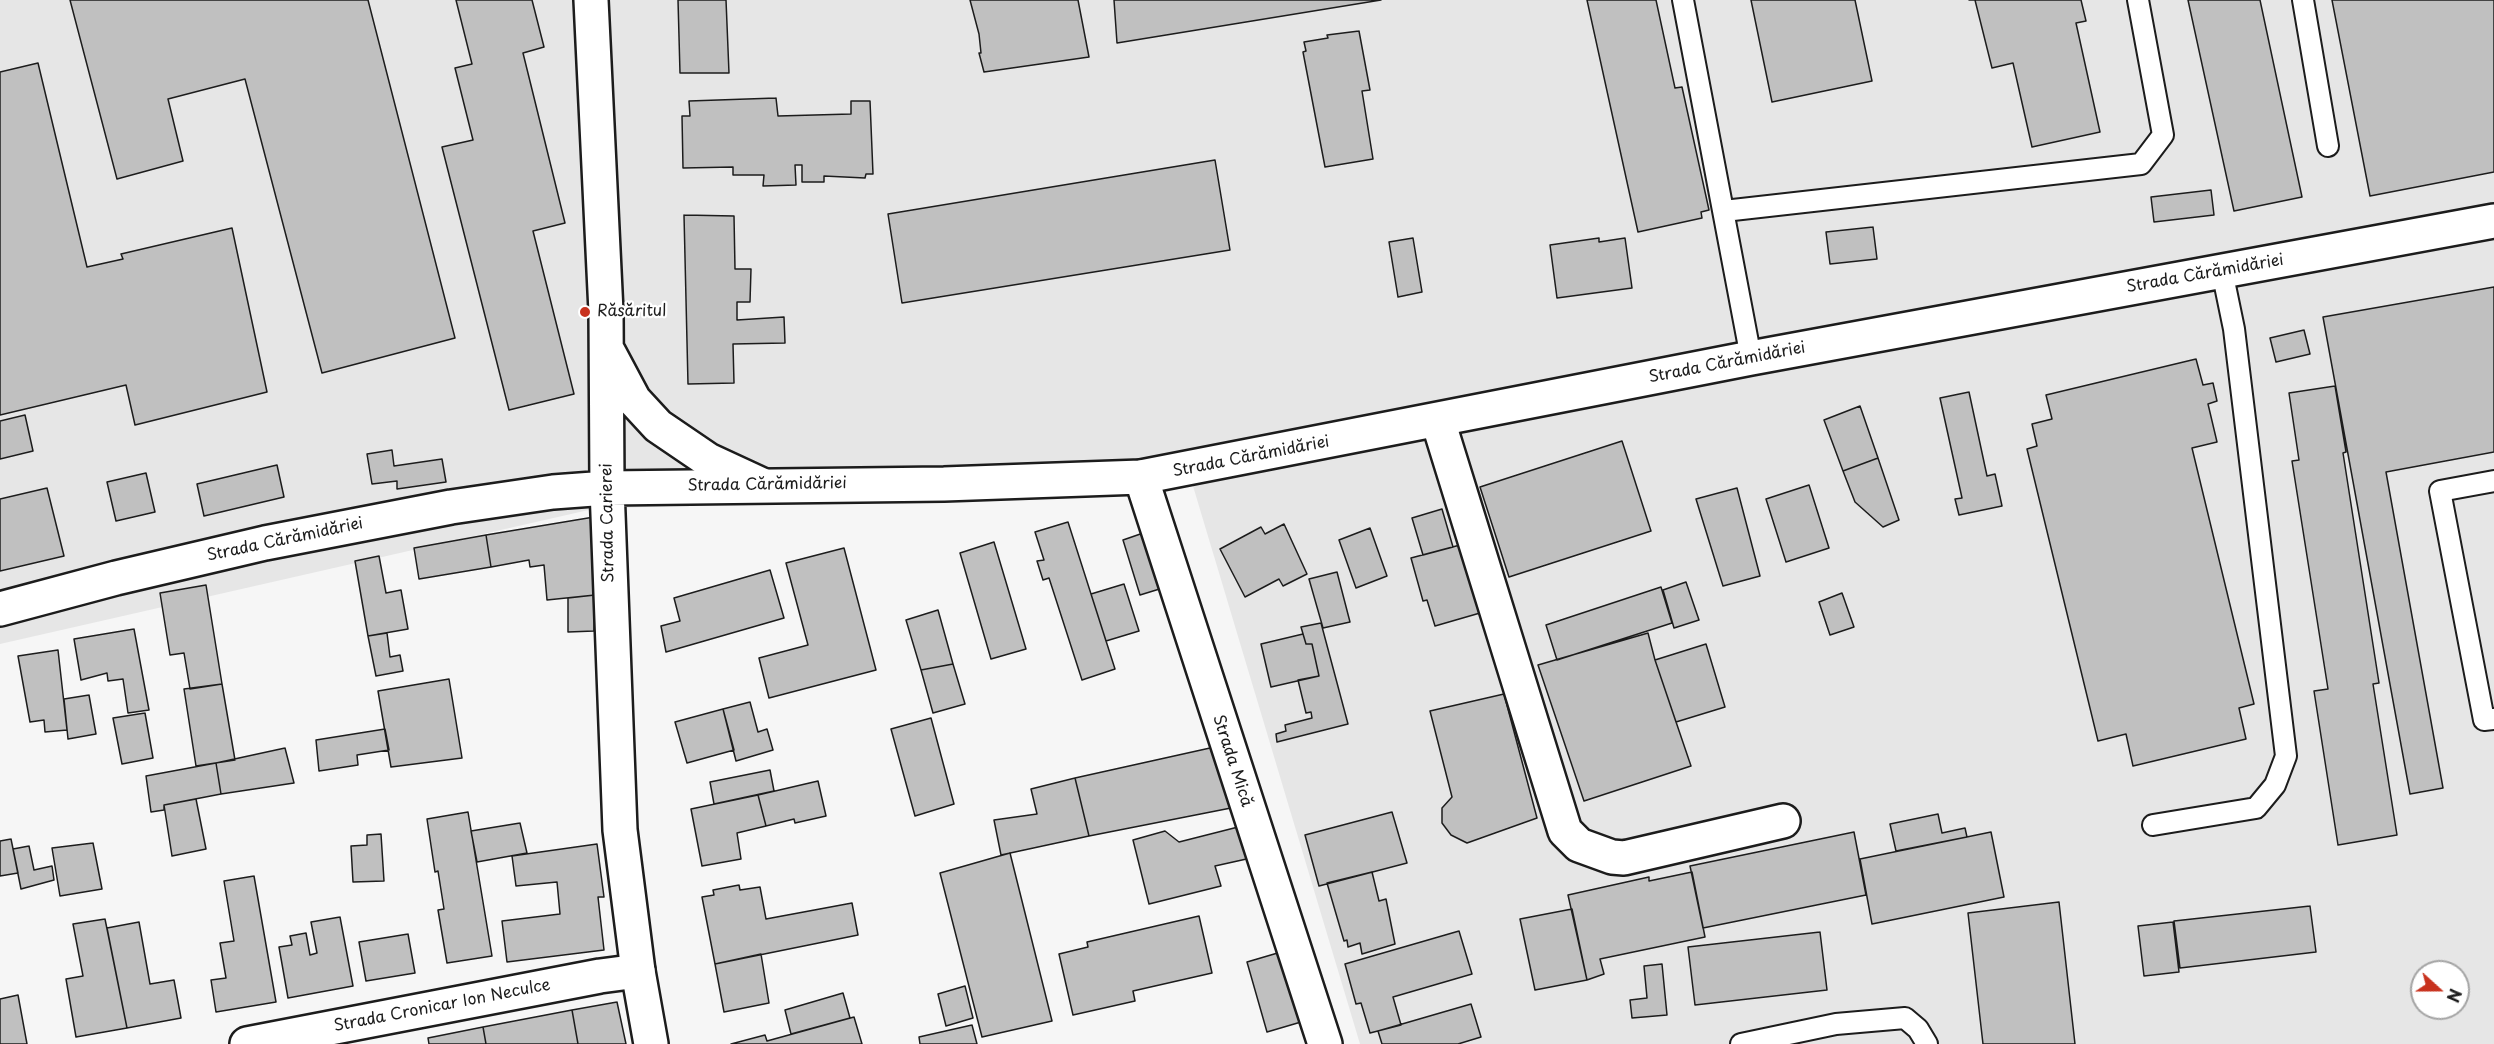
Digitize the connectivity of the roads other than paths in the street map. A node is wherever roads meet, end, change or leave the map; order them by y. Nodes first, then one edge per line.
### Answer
1 (591, 0) edge
2 (1683, 0) edge
3 (2138, 0) edge
4 (2303, 0) edge
5 (2328, 146) dead end
6 (1725, 211) junction
7 (2494, 221) edge
8 (2222, 271) junction
9 (607, 348) junction
10 (1751, 358) junction
11 (1438, 421) junction
12 (1142, 477) junction
13 (2494, 481) edge
14 (762, 485) junction
15 (606, 488) junction
16 (0, 609) edge
17 (2494, 719) edge
18 (1783, 821) dead end
19 (2153, 825) dead end
20 (638, 971) junction
21 (247, 1044) edge
22 (651, 1044) edge
23 (1325, 1044) edge
24 (1741, 1044) edge
25 (1927, 1044) edge

1 - 9 street, Strada Carierei
2 - 6 lane
3 - 6 lane
4 - 5 lane
6 - 10 lane
7 - 8 street, Strada Cărămidăriei
8 - 10 street, Strada Cărămidăriei
8 - 19 lane
9 - 14 street
9 - 15 street, Strada Carierei
10 - 11 street, Strada Cărămidăriei
11 - 12 street, Strada Cărămidăriei
11 - 18 street
12 - 14 street, Strada Cărămidăriei
12 - 23 street, Strada Mică
13 - 17 lane
14 - 15 street, Strada Cărămidăriei
15 - 16 street, Strada Cărămidăriei
15 - 20 street, Strada Carierei
20 - 21 street, Strada Cronicar Ion Neculce
20 - 22 street, Strada Carierei
24 - 25 lane

